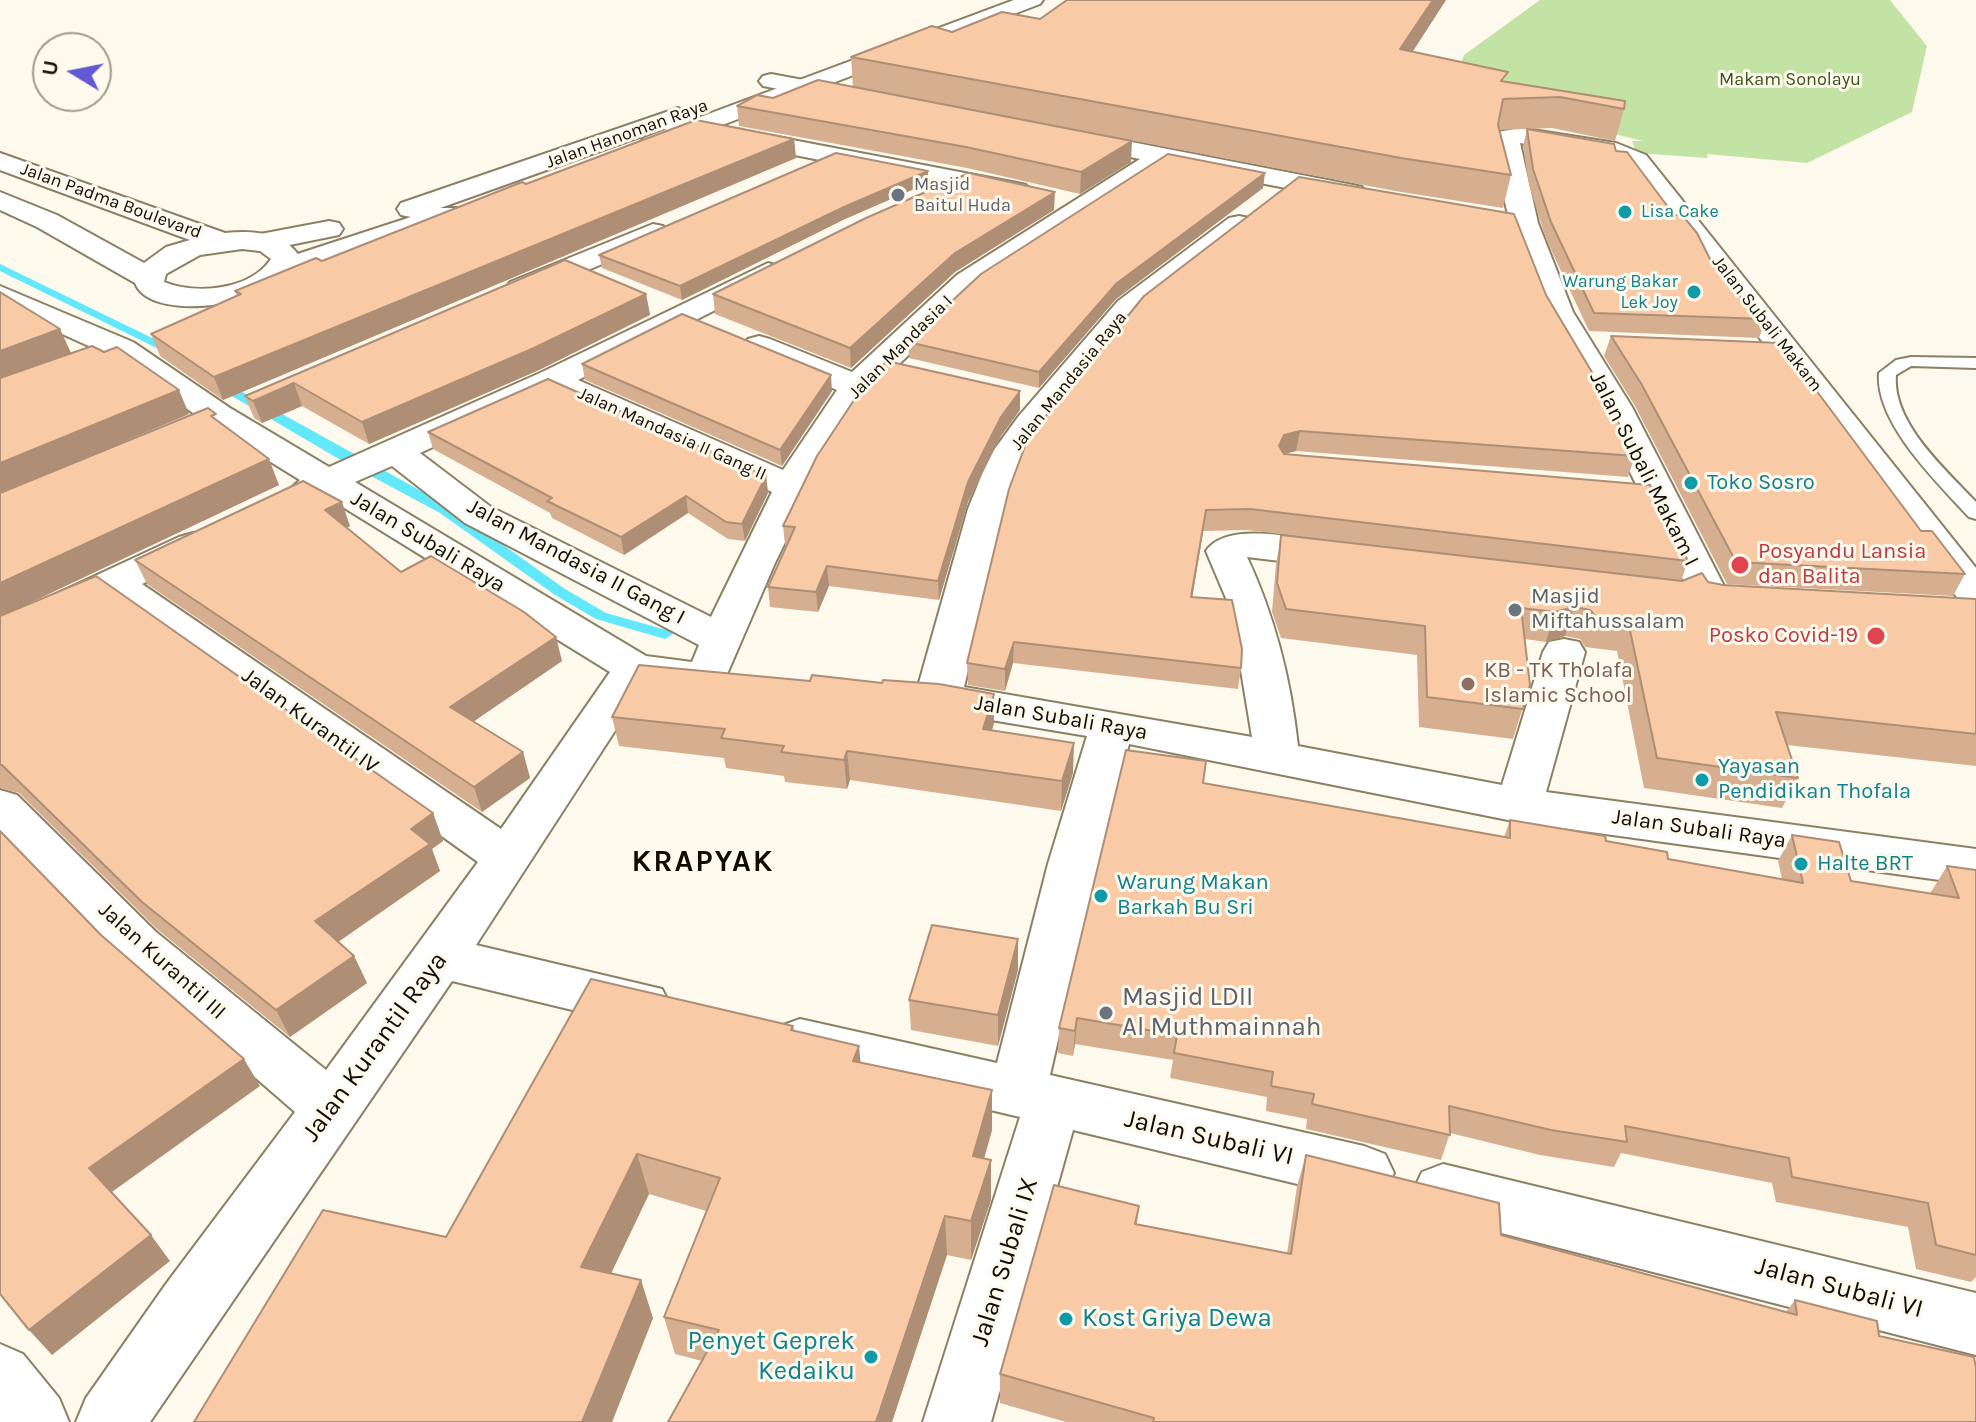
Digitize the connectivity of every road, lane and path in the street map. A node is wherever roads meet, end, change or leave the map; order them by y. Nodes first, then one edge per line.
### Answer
1 (986, 0) edge
2 (1033, 0) edge
3 (962, 27) junction
4 (989, 32) edge
5 (771, 81) junction
6 (808, 87) junction
7 (871, 99) edge
8 (662, 122) junction
9 (696, 128) junction
10 (1056, 135) edge
11 (1507, 137) joint
12 (834, 154) junction
13 (1163, 156) junction
14 (0, 161) edge
15 (778, 178) edge
16 (966, 179) junction
17 (1294, 180) junction
18 (100, 199) junction
19 (1381, 199) edge
20 (0, 200) edge
21 (1061, 201) junction
22 (910, 203) edge
23 (681, 220) edge
24 (47, 221) junction
25 (222, 242) junction
26 (260, 242) junction
27 (789, 261) edge
28 (283, 268) junction
29 (569, 268) junction
30 (148, 278) junction
31 (0, 295) edge
32 (498, 298) edge
33 (681, 314) junction
34 (160, 328) junction
35 (1744, 350) edge
36 (1790, 352) junction
37 (1976, 363) edge
38 (81, 365) edge
39 (882, 374) junction
40 (552, 380) junction
41 (386, 453) junction
42 (333, 477) junction
43 (793, 488) junction
44 (272, 508) edge
45 (1976, 513) edge
46 (228, 528) edge
47 (1370, 559) edge
48 (113, 583) junction
49 (1976, 595) edge
50 (1773, 603) edge
51 (0, 636) edge
52 (1564, 652) dead end
53 (716, 657) junction
54 (635, 668) junction
55 (944, 678) junction
56 (752, 682) edge
57 (893, 693) edge
58 (1112, 726) junction
59 (1276, 759) junction
60 (1518, 805) junction
61 (0, 807) edge
62 (508, 858) junction
63 (1976, 867) edge
64 (440, 957) junction
65 (1035, 1098) junction
66 (331, 1108) junction
67 (1976, 1324) edge
68 (0, 1377) edge
69 (35, 1422) edge
70 (110, 1422) edge
71 (957, 1422) edge

1 - 5 street, Jalan Hanoman Raya
2 - 3 street, Jalan Hanoman Raya
3 - 4 lane
3 - 6 street, Jalan Hanoman Raya
5 - 6 street
5 - 8 street, Jalan Hanoman Raya
6 - 7 street
6 - 9 street, Jalan Hanoman Raya
8 - 9 street
8 - 26 street, Jalan Hanoman Raya
9 - 12 street
9 - 28 street, Jalan Hanoman Raya
10 - 13 street
11 - 36 street, Jalan Subali Makam
11 - 50 street, Jalan Subali Makam I
12 - 15 street
12 - 16 street
13 - 17 street
13 - 21 street, Jalan Mandasia I
14 - 18 street, Jalan Padma Boulevard
16 - 21 street
16 - 22 street
17 - 19 street
17 - 55 street, Jalan Mandasia Raya
18 - 24 street
18 - 25 street, Jalan Padma Boulevard
20 - 24 street, Jalan Padma Boulevard
21 - 39 street, Jalan Mandasia I
23 - 29 street
24 - 30 street, Jalan Padma Boulevard
25 - 26 street, Jalan Hanoman Raya
25 - 30 street
26 - 28 street
27 - 33 street
28 - 34 street, Jalan Hanoman Raya
29 - 32 street
29 - 33 street
30 - 34 street, Jalan Padma Boulevard
31 - 34 street, Jalan Subali Raya
33 - 39 street
33 - 40 street
34 - 38 street
34 - 42 street, Jalan Subali Raya
35 - 36 street
36 - 49 street, Jalan Subali Makam
37 - 45 lane
39 - 43 street, Jalan Mandasia I
40 - 41 street
40 - 43 street, Jalan Mandasia II Gang II
41 - 42 street
41 - 53 street, Jalan Mandasia II Gang I
42 - 44 street
42 - 54 street, Jalan Subali Raya
43 - 53 street, Jalan Mandasia I
46 - 48 street
47 - 59 street
48 - 51 street
48 - 62 street, Jalan Kurantil IV
52 - 60 street
53 - 54 street, Jalan Subali Raya
53 - 56 street, Jalan Subali Raya
54 - 62 street, Jalan Kurantil Raya
55 - 57 street, Jalan Subali Raya
55 - 58 street, Jalan Subali Raya
58 - 59 street, Jalan Subali Raya
58 - 65 street, Jalan Subali IX
59 - 60 street, Jalan Subali Raya
60 - 63 street, Jalan Subali Raya
61 - 66 street, Jalan Kurantil III
62 - 64 street, Jalan Kurantil Raya
64 - 65 street, Jalan Subali VI
64 - 66 street, Jalan Kurantil Raya
65 - 67 street, Jalan Subali VI
65 - 71 street, Jalan Subali IX
66 - 70 street, Jalan Kurantil Raya
68 - 69 street

